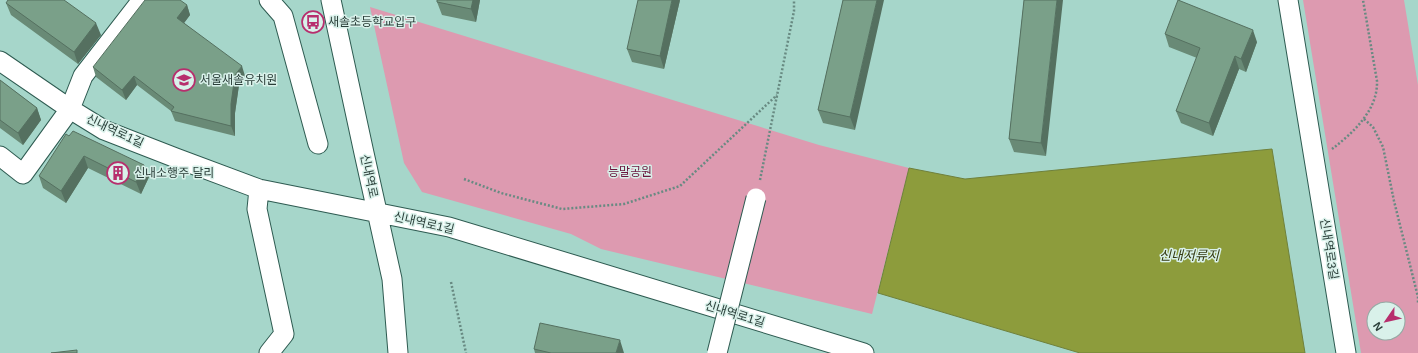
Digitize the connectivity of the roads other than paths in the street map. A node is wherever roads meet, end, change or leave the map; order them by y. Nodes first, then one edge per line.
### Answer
1 (142, 0) edge
2 (269, 0) edge
3 (331, 0) edge
4 (1288, 0) edge
5 (0, 61) edge
6 (70, 109) junction
7 (318, 144) dead end
8 (0, 156) edge
9 (259, 189) junction
10 (756, 198) road end
11 (377, 212) junction
12 (269, 353) edge
13 (398, 353) edge
14 (717, 353) edge
15 (864, 353) edge
16 (1346, 353) edge

1 - 6 street
2 - 7 street
3 - 11 street, 신내역로
4 - 16 street, 신내역로3길
5 - 6 street, 신내역로1길
6 - 8 street
6 - 9 street, 신내역로1길
9 - 11 street, 신내역로1길
9 - 12 street
10 - 14 street, bridge
11 - 13 street, 신내역로
11 - 15 street, 신내역로1길

